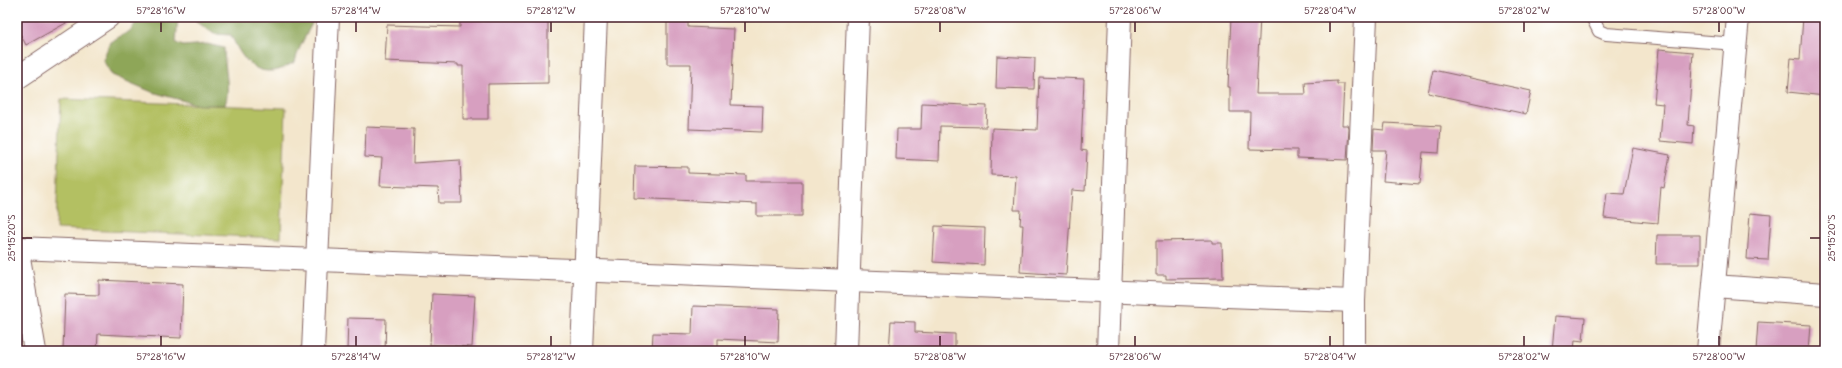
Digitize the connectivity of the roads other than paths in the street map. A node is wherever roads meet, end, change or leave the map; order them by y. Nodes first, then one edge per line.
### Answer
1 (108, 17) edge
2 (328, 17) edge
3 (596, 17) edge
4 (858, 17) edge
5 (1120, 17) edge
6 (1366, 17) edge
7 (1592, 17) edge
8 (1738, 17) edge
9 (1736, 44) junction
10 (17, 78) edge
11 (17, 247) edge
12 (316, 260) junction
13 (585, 271) junction
14 (848, 281) junction
15 (1714, 286) junction
16 (1110, 292) junction
17 (1825, 294) edge
18 (1354, 301) junction
19 (35, 351) edge
20 (313, 351) edge
21 (582, 351) edge
22 (846, 351) edge
23 (1108, 351) edge
24 (1354, 351) edge
25 (1708, 351) edge

1 - 10 street
2 - 12 street
3 - 13 street
4 - 14 street
5 - 16 street
6 - 18 street
7 - 9 lane
8 - 9 street
9 - 15 street
11 - 12 street
11 - 19 street
12 - 13 street
12 - 20 street
13 - 14 street
13 - 21 street
14 - 16 street
14 - 22 street
15 - 17 street
15 - 25 street
16 - 18 street
16 - 23 street
18 - 24 street

